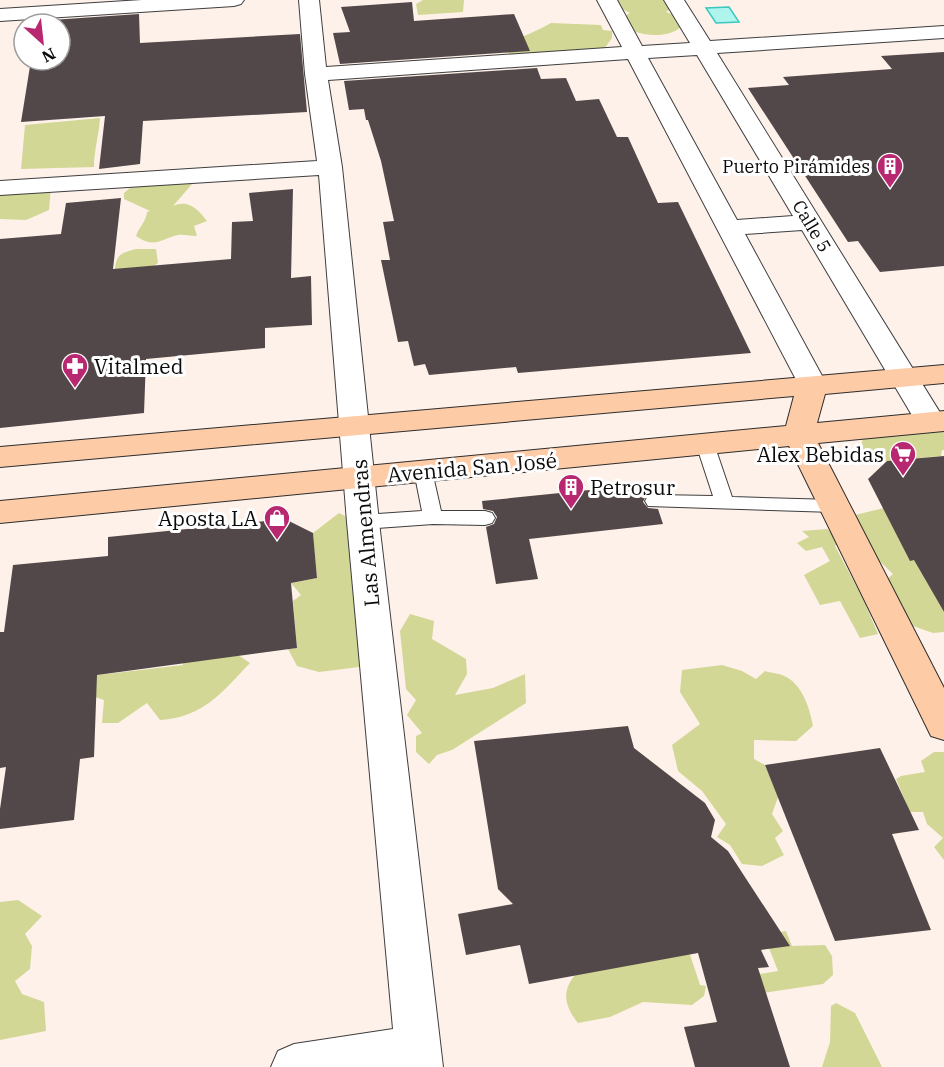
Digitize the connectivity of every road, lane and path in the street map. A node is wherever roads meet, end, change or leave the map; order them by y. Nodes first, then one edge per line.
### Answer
1 (234, 0) edge
2 (309, 0) edge
3 (607, 0) edge
4 (674, 0) edge
5 (0, 15) edge
6 (944, 32) edge
7 (703, 47) junction
8 (636, 54) junction
9 (316, 74) junction
10 (330, 167) junction
11 (0, 188) edge
12 (810, 222) junction
13 (728, 228) junction
14 (944, 374) edge
15 (904, 378) junction
16 (812, 385) junction
17 (938, 422) edge
18 (355, 425) junction
19 (799, 435) junction
20 (705, 444) junction
21 (0, 458) edge
22 (423, 471) junction
23 (359, 478) junction
24 (655, 501) dead end
25 (724, 503) junction
26 (834, 506) junction
27 (0, 512) edge
28 (433, 517) junction
29 (485, 518) dead end
30 (363, 522) junction
31 (944, 725) edge
32 (419, 1057) edge
33 (294, 1067) edge

1 - 5 street
2 - 9 street, Las Almendras
3 - 8 street
4 - 7 street, Calle 5
6 - 7 street
7 - 8 street
7 - 12 street, Calle 5
8 - 9 street
8 - 13 street
9 - 10 street, Las Almendras
10 - 11 street
10 - 18 street, Las Almendras
12 - 13 street
12 - 15 street, Calle 5
13 - 16 street
14 - 15 street
15 - 16 street
15 - 17 street, Calle 5
16 - 18 street
16 - 19 street
17 - 19 street, Avenida San José
18 - 21 street
18 - 23 street, Las Almendras
19 - 20 street, Avenida San José
19 - 26 street
20 - 22 street, Avenida San José
20 - 25 lane
22 - 23 street, Avenida San José
22 - 28 lane
23 - 27 street, Avenida San José
23 - 30 street, Las Almendras
24 - 25 lane
25 - 26 lane
26 - 31 street
28 - 29 lane
28 - 30 lane
30 - 32 street, Las Almendras
32 - 33 street

